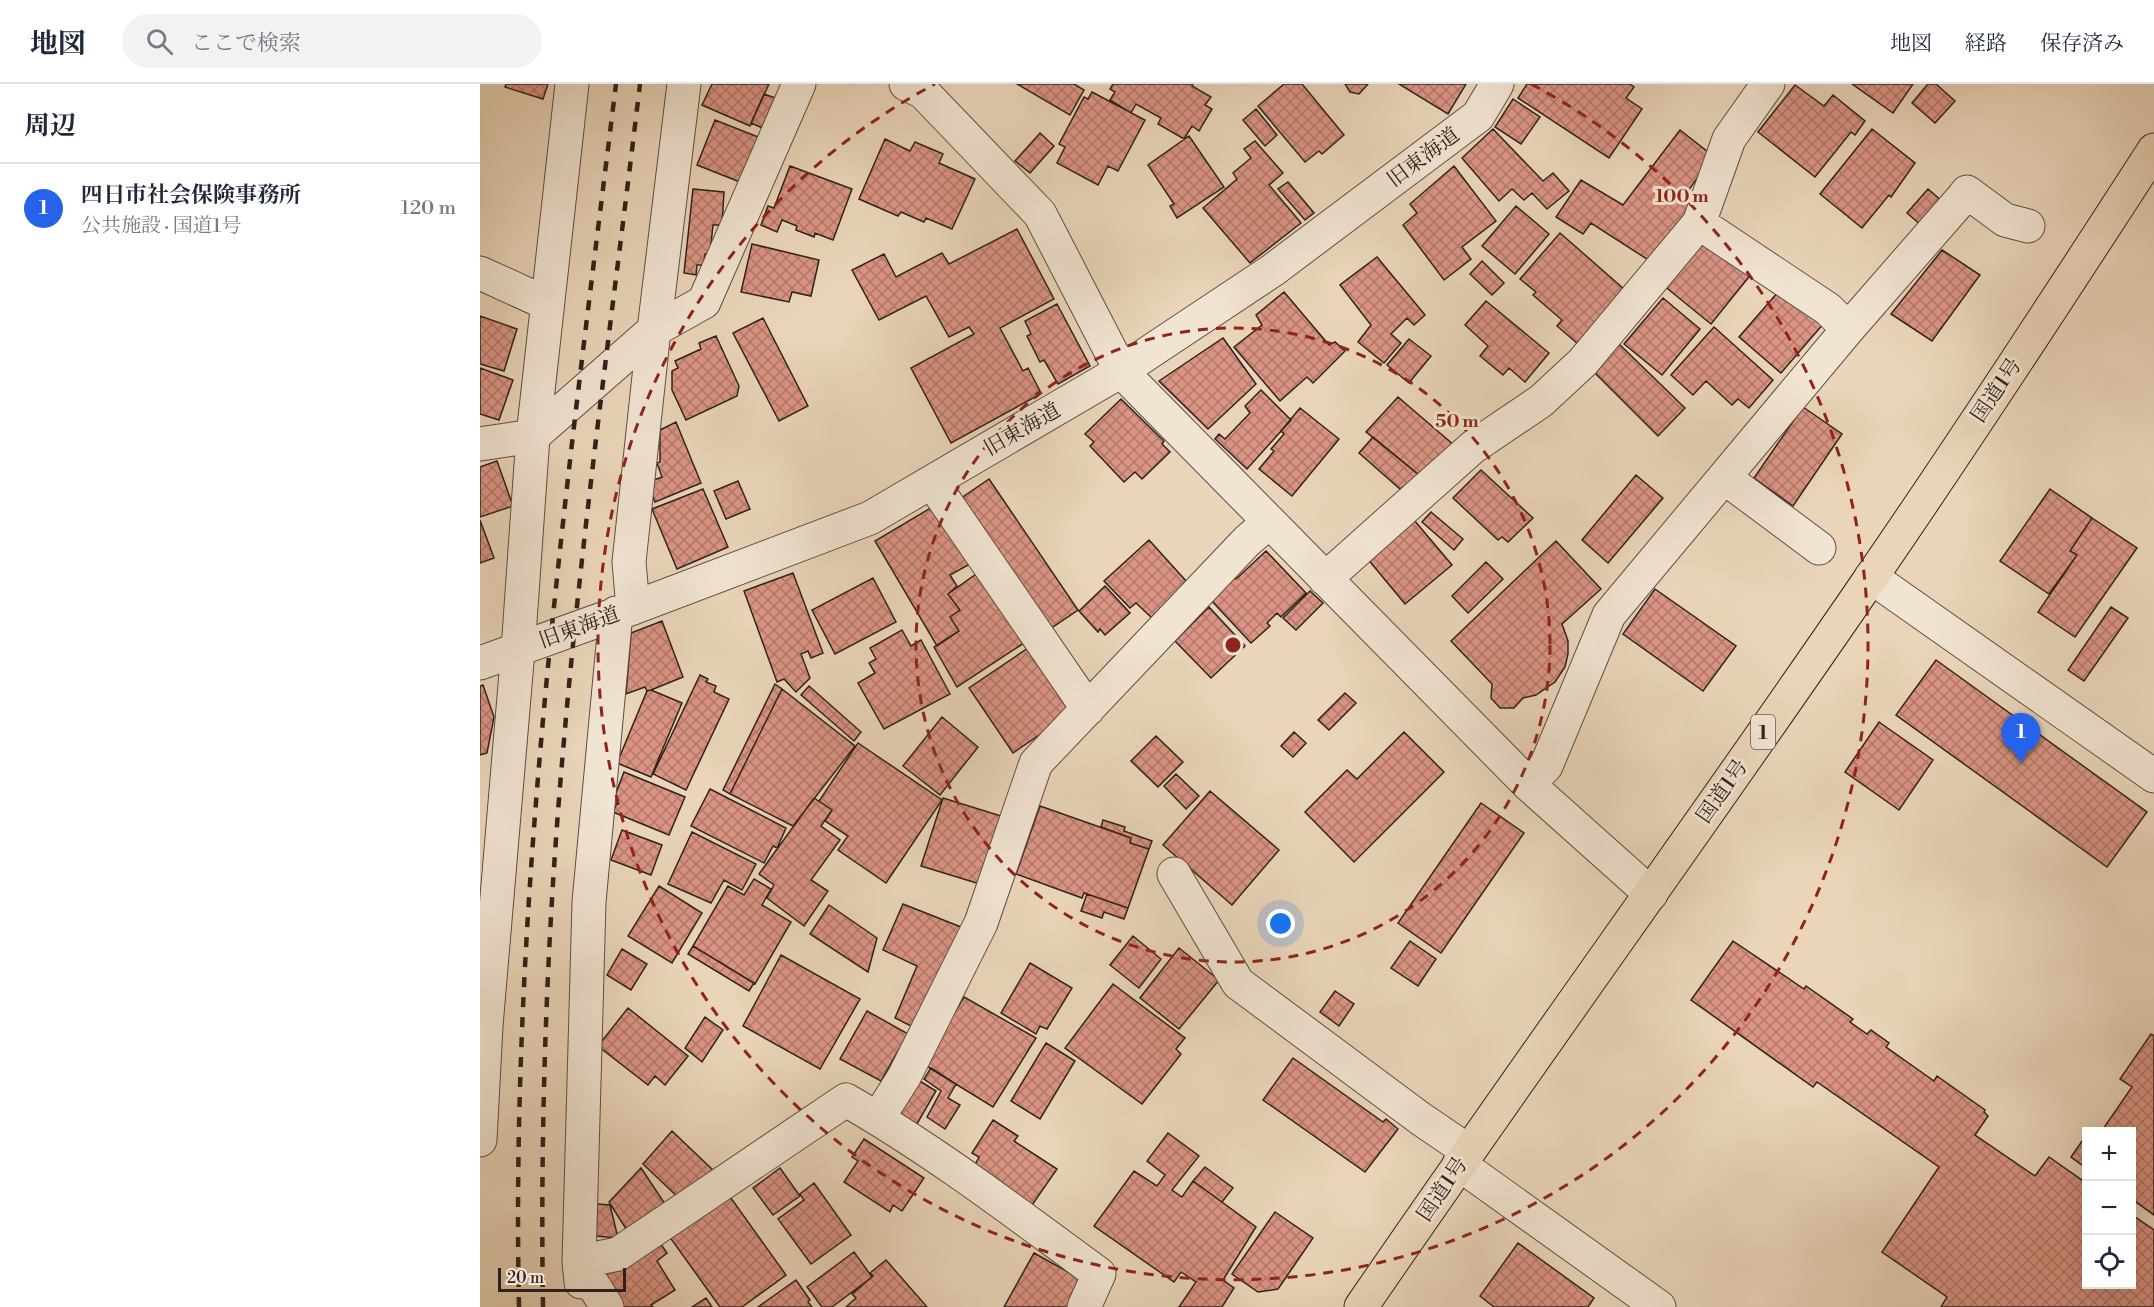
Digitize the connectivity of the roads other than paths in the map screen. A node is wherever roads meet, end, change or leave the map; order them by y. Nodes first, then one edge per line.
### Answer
1 (572, 84) edge
2 (684, 84) edge
3 (799, 84) edge
4 (1497, 84) edge
5 (1768, 84) edge
6 (919, 87) edge
7 (2154, 150) edge
8 (1699, 223) junction
9 (2028, 226) dead end
10 (480, 273) edge
11 (546, 303) junction
12 (1848, 329) junction
13 (654, 330) junction
14 (1121, 371) junction
15 (533, 436) junction
16 (480, 444) edge
17 (1725, 478) junction
18 (933, 482) junction
19 (1269, 522) junction
20 (1819, 548) dead end
21 (1871, 577) junction
22 (1325, 579) junction
23 (624, 610) junction
24 (518, 650) junction
25 (480, 663) edge
26 (1088, 709) junction
27 (2154, 776) edge
28 (1528, 784) junction
29 (1174, 874) dead end
30 (1651, 894) junction
31 (878, 1118) junction
32 (480, 1140) edge
33 (1463, 1158) junction
34 (579, 1262) junction
35 (583, 1307) edge
36 (606, 1307) edge
37 (1084, 1307) edge
38 (1361, 1307) edge
39 (1659, 1307) edge

1 - 11 street
2 - 13 street
3 - 13 street
4 - 14 street, 旧東海道
5 - 8 street
6 - 14 street
7 - 21 highway, 国道1号 / 1
8 - 12 street
8 - 22 street
9 - 12 street
10 - 11 street
11 - 15 street
12 - 17 street
13 - 15 street
13 - 23 street
14 - 18 street, 旧東海道
14 - 19 street
15 - 16 street
15 - 24 street
17 - 20 street
17 - 28 street
18 - 23 street, 旧東海道
18 - 26 street
19 - 22 street
19 - 26 street
21 - 27 street
21 - 30 highway, 国道1号 / 1
22 - 28 street
23 - 24 street, 旧東海道
23 - 34 street
24 - 25 street, 旧東海道
24 - 32 street
26 - 31 street
28 - 30 street
29 - 33 street
30 - 33 highway, 国道1号 / 1
31 - 34 street
31 - 37 street
33 - 38 highway, 国道1号 / 1
33 - 39 street
34 - 35 street
34 - 36 street

